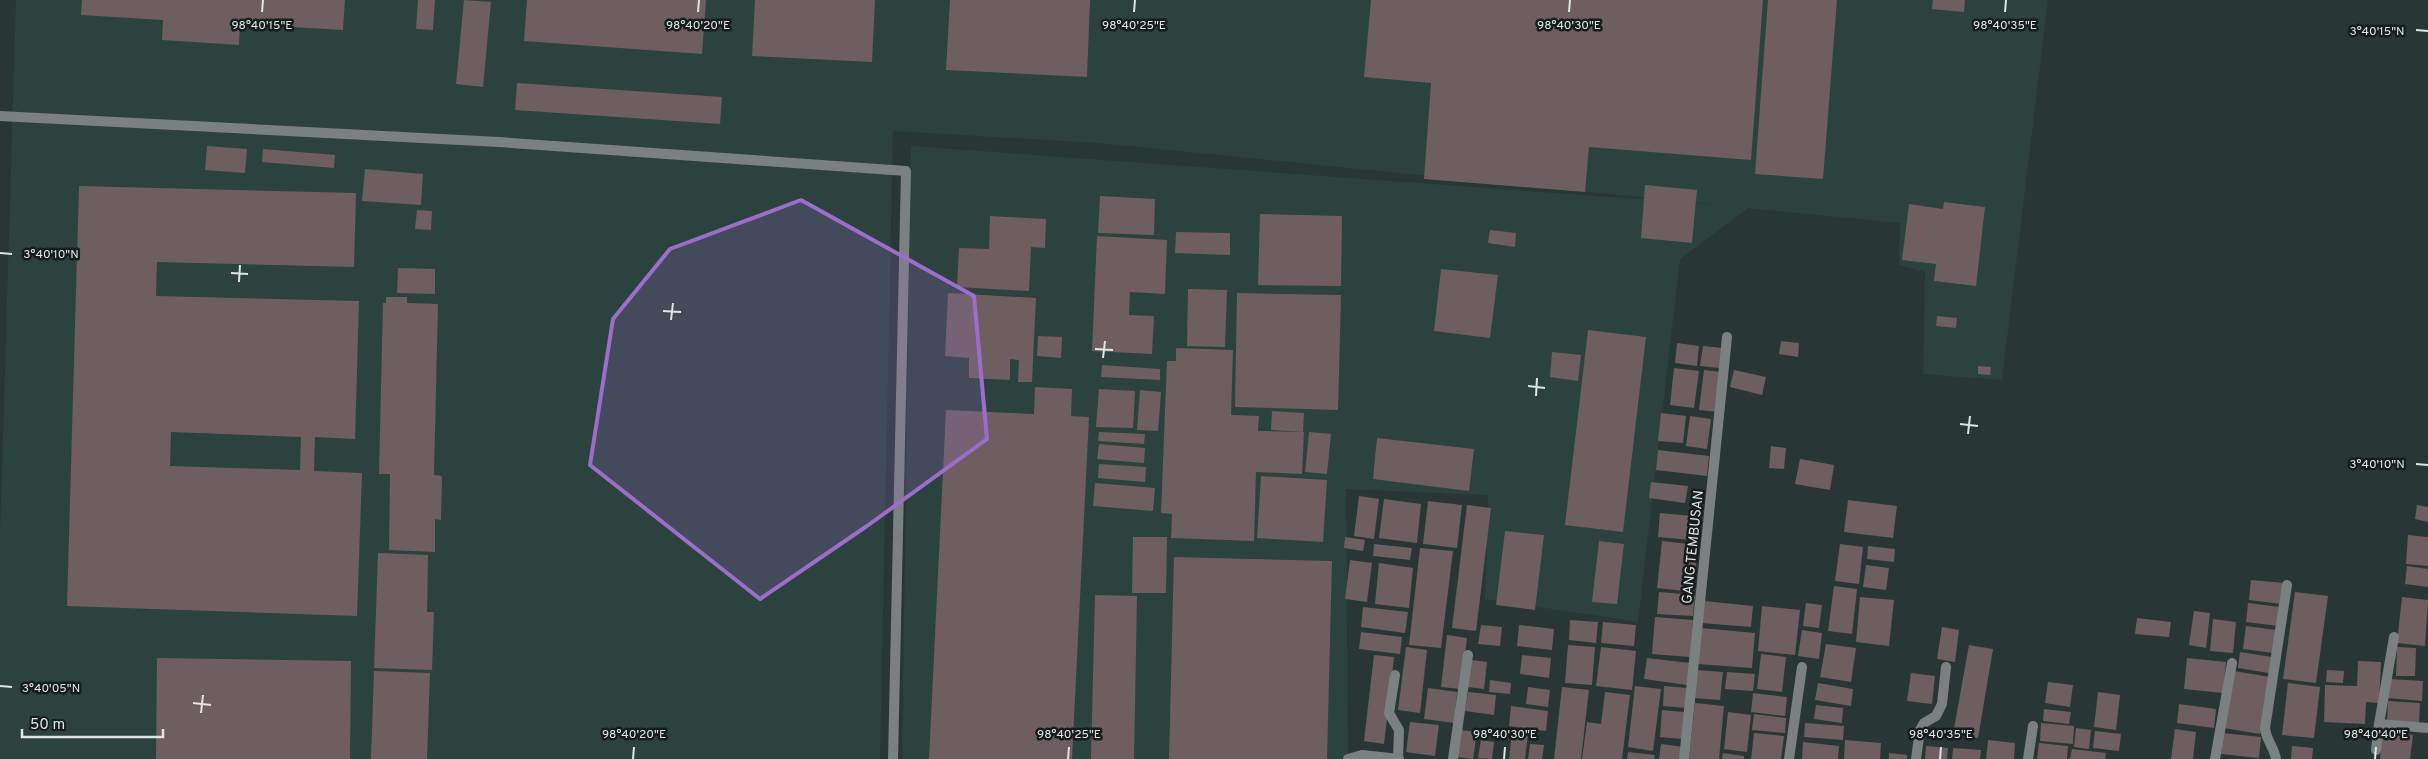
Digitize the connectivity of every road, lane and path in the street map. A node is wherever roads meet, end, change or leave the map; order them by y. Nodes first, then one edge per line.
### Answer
1 (0, 116) edge
2 (1727, 337) dead end
3 (2288, 585) dead end
4 (2394, 636) dead end
5 (1468, 655) dead end
6 (2232, 663) dead end
7 (1802, 667) dead end
8 (1946, 667) dead end
9 (1395, 675) dead end
10 (2379, 724) junction
11 (2033, 726) dead end
12 (2428, 728) edge
13 (2376, 750) dead end
14 (894, 759) edge
15 (1348, 759) edge
16 (1398, 759) edge
17 (1453, 759) edge
18 (1684, 759) edge
19 (1789, 759) edge
20 (1916, 759) edge
21 (2028, 759) edge
22 (2215, 759) edge
23 (2276, 759) edge

1 - 14 street
2 - 18 street, GANG TEMBUSAN
3 - 23 street
4 - 10 street
5 - 17 street
6 - 22 street
7 - 19 street
8 - 20 street
9 - 16 street
10 - 12 street
10 - 13 street
11 - 21 street
15 - 16 street

